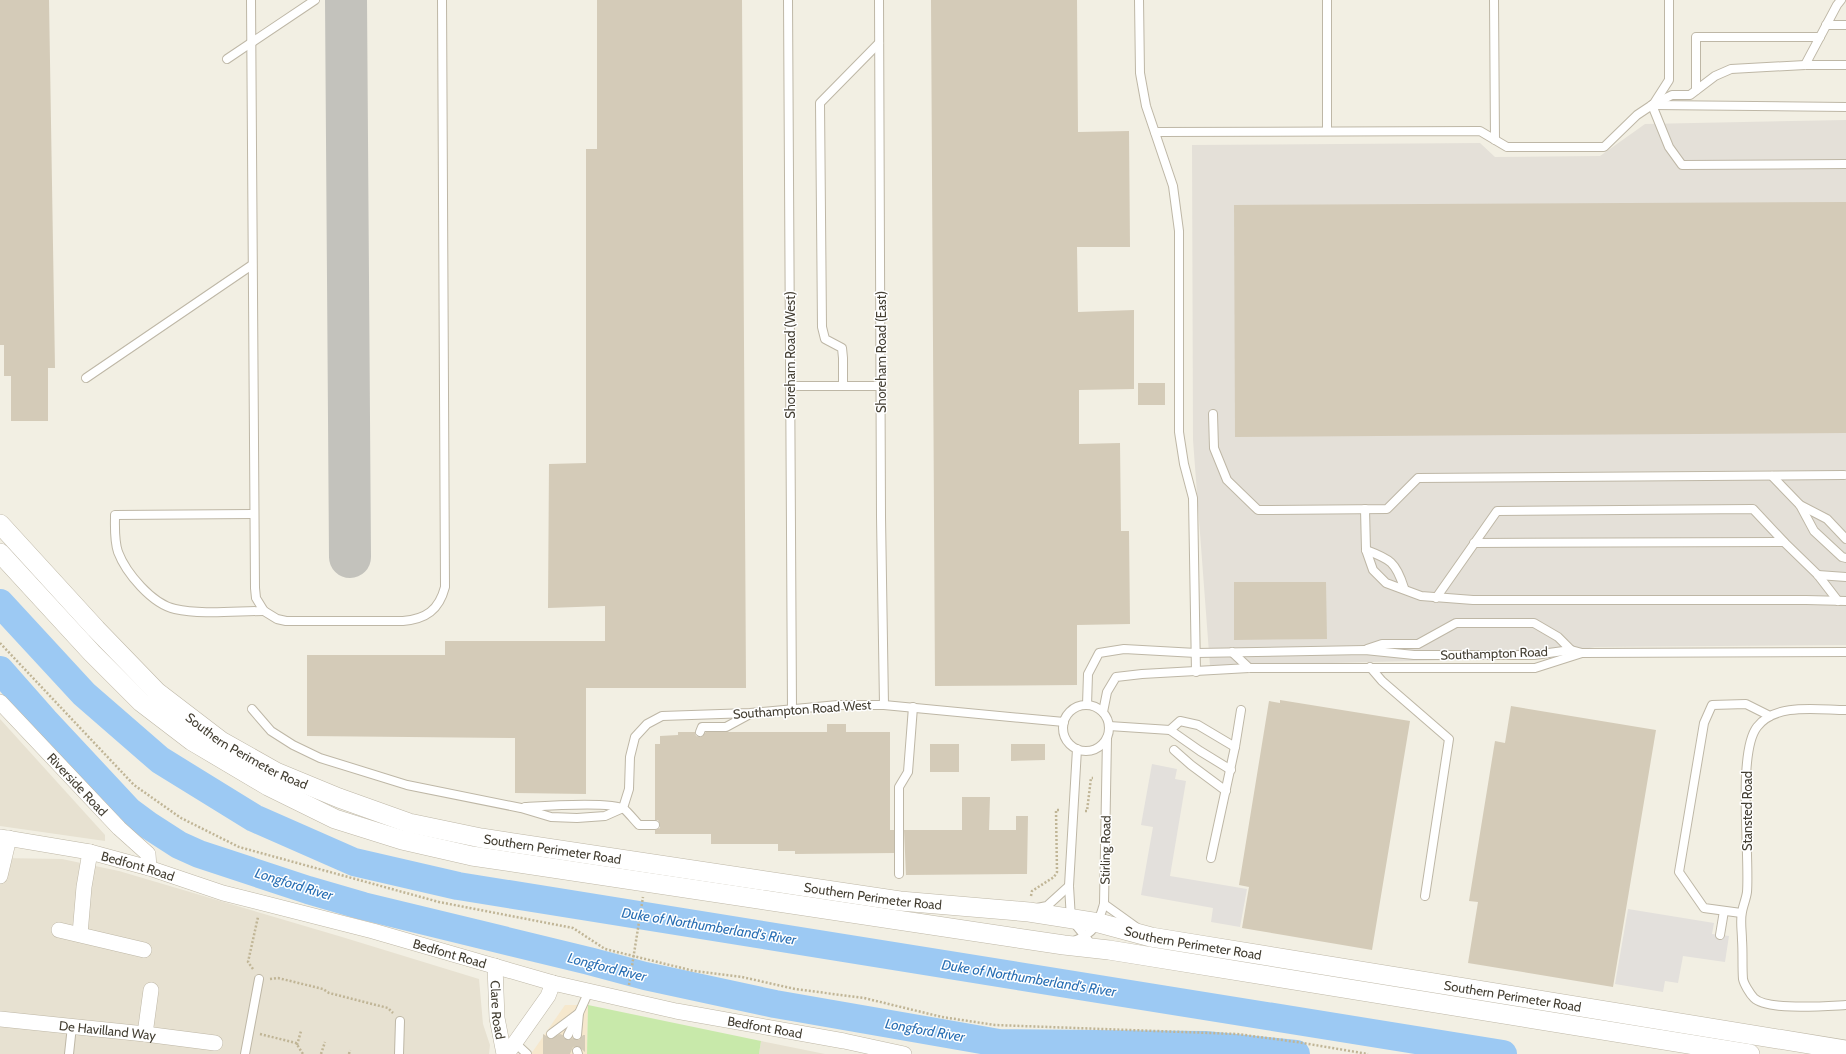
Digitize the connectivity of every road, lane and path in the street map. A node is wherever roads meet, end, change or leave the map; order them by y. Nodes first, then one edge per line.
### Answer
1 (252, 0) edge
2 (315, 0) edge
3 (442, 0) edge
4 (788, 0) edge
5 (879, 0) edge
6 (1139, 0) edge
7 (1327, 0) edge
8 (1494, 0) edge
9 (1669, 0) edge
10 (1841, 0) edge
11 (1826, 25) junction
12 (1846, 25) edge
13 (1820, 37) junction
14 (252, 41) junction
15 (879, 43) junction
16 (227, 59) dead end
17 (1805, 65) junction
18 (1846, 65) edge
19 (1696, 90) junction
20 (1652, 105) junction
21 (1846, 107) edge
22 (1328, 131) junction
23 (1155, 132) junction
24 (1495, 140) junction
25 (1846, 164) edge
26 (252, 265) junction
27 (86, 378) dead end
28 (790, 386) junction
29 (843, 386) junction
30 (881, 386) junction
31 (1213, 414) dead end
32 (1844, 475) dead end
33 (1772, 476) junction
34 (1800, 505) junction
35 (1365, 509) junction
36 (253, 514) junction
37 (0, 524) edge
38 (1846, 539) edge
39 (1784, 542) junction
40 (1474, 543) junction
41 (1366, 550) junction
42 (0, 553) edge
43 (1846, 558) edge
44 (1818, 575) junction
45 (1846, 577) edge
46 (1404, 588) junction
47 (1436, 598) junction
48 (1842, 601) edge
49 (264, 611) junction
50 (0, 643) edge
51 (1365, 650) junction
52 (1571, 650) junction
53 (1232, 652) junction
54 (1846, 652) edge
55 (1196, 653) junction
56 (1582, 653) junction
57 (1370, 667) junction
58 (1249, 668) junction
59 (1196, 672) junction
60 (0, 702) edge
61 (884, 704) junction
62 (1087, 705) junction
63 (913, 707) junction
64 (252, 709) dead end
65 (792, 709) junction
66 (1241, 710) dead end
67 (1846, 710) edge
68 (1103, 712) junction
69 (750, 713) junction
70 (1770, 716) junction
71 (1064, 722) junction
72 (1109, 726) junction
73 (1170, 730) junction
74 (700, 732) dead end
75 (1107, 738) junction
76 (1235, 747) junction
77 (1077, 749) junction
78 (1174, 750) dead end
79 (1231, 770) junction
80 (1094, 778) dead end
81 (1226, 791) junction
82 (521, 808) junction
83 (623, 808) junction
84 (1060, 810) dead end
85 (1082, 811) dead end
86 (655, 825) dead end
87 (5, 838) edge
88 (90, 852) junction
89 (1211, 858) dead end
90 (149, 868) junction
91 (898, 874) dead end
92 (0, 876) edge
93 (1069, 886) junction
94 (1425, 896) dead end
95 (643, 900) dead end
96 (261, 903) junction
97 (1104, 904) junction
98 (1025, 910) junction
99 (1724, 911) junction
100 (1741, 914) junction
101 (1071, 919) junction
102 (1099, 923) junction
103 (59, 930) dead end
104 (80, 934) junction
105 (1720, 935) dead end
106 (1152, 937) junction
107 (1092, 943) junction
108 (144, 950) dead end
109 (634, 956) junction
110 (494, 966) junction
111 (259, 979) junction
112 (553, 983) junction
113 (629, 989) dead end
114 (151, 990) dead end
115 (589, 991) junction
116 (1846, 1005) edge
117 (579, 1013) junction
118 (0, 1019) edge
119 (400, 1021) joint
120 (72, 1026) junction
121 (249, 1031) junction
122 (302, 1031) dead end
123 (145, 1034) junction
124 (555, 1034) dead end
125 (568, 1035) dead end
126 (577, 1035) dead end
127 (324, 1042) dead end
128 (215, 1044) dead end
129 (297, 1045) junction
130 (350, 1050) dead end
131 (509, 1050) edge
132 (1846, 1050) edge
133 (68, 1054) edge
134 (245, 1054) edge
135 (304, 1054) edge
136 (322, 1054) edge
137 (349, 1054) edge
138 (399, 1054) edge
139 (528, 1054) edge
140 (904, 1054) edge
141 (1368, 1054) edge
142 (1750, 1054) edge

1 - 14 lane
2 - 14 lane
3 - 49 lane
4 - 28 lane, Shoreham Road (West)
5 - 15 lane, Shoreham Road (East)
6 - 23 lane
7 - 22 lane
8 - 24 lane
9 - 20 lane
10 - 11 lane
11 - 12 lane
11 - 13 lane
13 - 17 lane
13 - 19 lane
14 - 16 lane
14 - 26 lane
15 - 29 lane
15 - 30 lane, Shoreham Road (East)
17 - 18 lane
17 - 19 lane
19 - 20 lane
20 - 21 lane
20 - 24 lane
20 - 25 lane
22 - 23 lane
22 - 24 lane
23 - 55 lane
26 - 27 lane
26 - 36 lane
28 - 29 lane
28 - 65 lane, Shoreham Road (West)
29 - 30 lane
30 - 61 lane, Shoreham Road (East)
31 - 35 lane
32 - 33 lane
33 - 34 lane
33 - 35 lane
34 - 38 lane
34 - 43 lane
35 - 41 lane
36 - 49 lane
36 - 49 lane
37 - 98 street, Southern Perimeter Road
39 - 40 lane
39 - 40 lane
39 - 44 lane
40 - 47 lane
41 - 46 lane
41 - 46 lane
42 - 107 street, Southern Perimeter Road
44 - 45 lane
44 - 48 lane
46 - 47 lane
47 - 48 lane
50 - 109 path
51 - 52 lane, Southampton Road
51 - 52 lane, Southampton Road
51 - 53 lane, Southampton Road
52 - 56 lane
53 - 55 lane, Southampton Road
53 - 58 lane
54 - 56 lane
55 - 59 lane
55 - 62 lane, Southampton Road
56 - 57 lane, Southampton Road
57 - 58 lane, Southampton Road
57 - 94 lane
58 - 59 lane, Southampton Road
59 - 68 lane, Southampton Road
60 - 90 street, Riverside Road
61 - 63 lane, Southampton Road West
61 - 65 lane, Southampton Road West
62 - 68 lane
62 - 71 lane
63 - 71 lane, Southampton Road West
63 - 91 lane
64 - 82 lane
65 - 69 lane, Southampton Road West
66 - 76 lane
67 - 70 lane
68 - 72 lane
69 - 74 lane
69 - 83 lane, Southampton Road West
70 - 99 lane
70 - 100 lane, Stansted Road
71 - 77 lane
72 - 73 lane
72 - 75 lane
73 - 76 lane
73 - 79 lane
75 - 77 lane
75 - 97 lane, Stirling Road
76 - 79 lane
77 - 93 lane
78 - 81 lane
79 - 81 lane
80 - 85 path
81 - 89 lane
82 - 83 lane
82 - 83 lane
83 - 86 lane
84 - 98 path
87 - 88 street, Bedfont Road
87 - 92 street
88 - 90 street, Bedfont Road
88 - 104 street
90 - 96 street, Bedfont Road
93 - 98 lane
93 - 101 lane
95 - 109 path
96 - 110 street, Bedfont Road
96 - 111 path
97 - 102 lane, Stirling Road
97 - 106 lane
98 - 101 street, Southern Perimeter Road
99 - 100 lane
99 - 105 lane
100 - 116 lane, Stansted Road
101 - 102 street, Southern Perimeter Road
101 - 107 lane
102 - 106 street, Southern Perimeter Road
102 - 107 lane
103 - 104 street
104 - 108 street
106 - 132 street, Southern Perimeter Road
107 - 142 street, Southern Perimeter Road
109 - 113 path
109 - 141 path
110 - 112 street, Bedfont Road
110 - 131 street, Clare Road
111 - 119 path
111 - 121 lane
112 - 115 street, Bedfont Road
112 - 131 street, Clare Road
114 - 123 street
115 - 117 lane
115 - 140 street, Bedfont Road
117 - 124 lane
117 - 125 lane
117 - 126 lane
118 - 120 street, De Havilland Way
119 - 138 lane
120 - 123 street, De Havilland Way
120 - 133 lane
121 - 129 path
121 - 134 lane
122 - 129 path
123 - 128 street, De Havilland Way
127 - 136 path
129 - 135 path
130 - 137 path
131 - 139 lane

